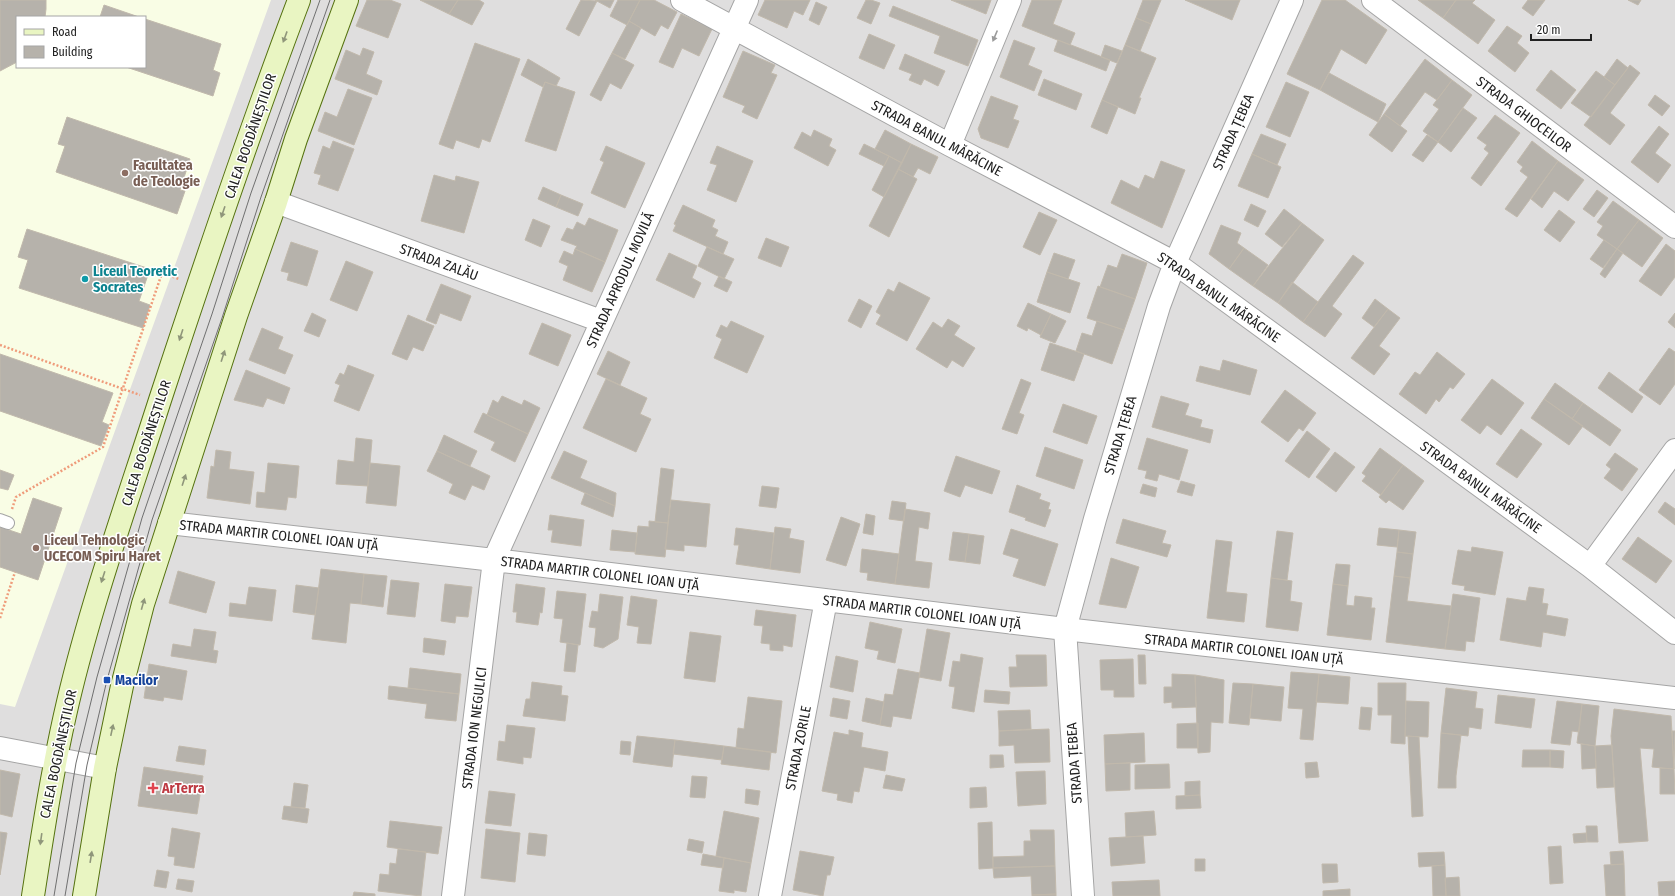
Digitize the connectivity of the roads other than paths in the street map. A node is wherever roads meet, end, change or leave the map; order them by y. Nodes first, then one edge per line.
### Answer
1 (299, 0) edge
2 (347, 0) edge
3 (682, 0) edge
4 (747, 0) edge
5 (1010, 0) edge
6 (1292, 0) edge
7 (1373, 0) edge
8 (734, 29) junction
9 (950, 145) junction
10 (276, 202) junction
11 (1675, 227) edge
12 (1175, 263) junction
13 (601, 321) junction
14 (1675, 450) edge
15 (169, 523) junction
16 (494, 560) junction
17 (1590, 566) junction
18 (826, 600) junction
19 (1065, 629) junction
20 (1675, 633) edge
21 (1675, 698) edge
22 (0, 748) edge
23 (55, 760) junction
24 (105, 768) junction
25 (33, 896) edge
26 (84, 896) edge
27 (453, 896) edge
28 (770, 896) edge
29 (1083, 896) edge

1 -> 23 main road, CALEA BOGDĂNEȘTILOR
2 - 10 main road
3 - 8 street, STRADA BANUL MĂRĂCINE
4 - 8 street, STRADA APRODUL MOVILĂ
5 -> 9 street
6 - 12 street, STRADA ȚEBEA
7 - 11 street, STRADA GHIOCEILOR
8 - 9 street, STRADA BANUL MĂRĂCINE
8 - 13 street, STRADA APRODUL MOVILĂ
9 - 12 street, STRADA BANUL MĂRĂCINE
10 - 13 street, STRADA ZALĂU
15 -> 10 main road
12 - 17 street, STRADA BANUL MĂRĂCINE
12 - 19 street, STRADA ȚEBEA
13 - 16 street, STRADA APRODUL MOVILĂ
14 - 17 street
15 - 16 street, STRADA MARTIR COLONEL IOAN UȚĂ
24 -> 15 main road
16 - 18 street, STRADA MARTIR COLONEL IOAN UȚĂ
16 - 27 street, STRADA ION NEGULICI
17 - 20 street, STRADA BANUL MĂRĂCINE
18 - 19 street, STRADA MARTIR COLONEL IOAN UȚĂ
18 - 28 street, STRADA ZORILE
19 - 21 street, STRADA MARTIR COLONEL IOAN UȚĂ
19 - 29 street, STRADA ȚEBEA
22 - 23 street
23 - 24 street
23 -> 25 main road, CALEA BOGDĂNEȘTILOR
26 -> 24 main road

